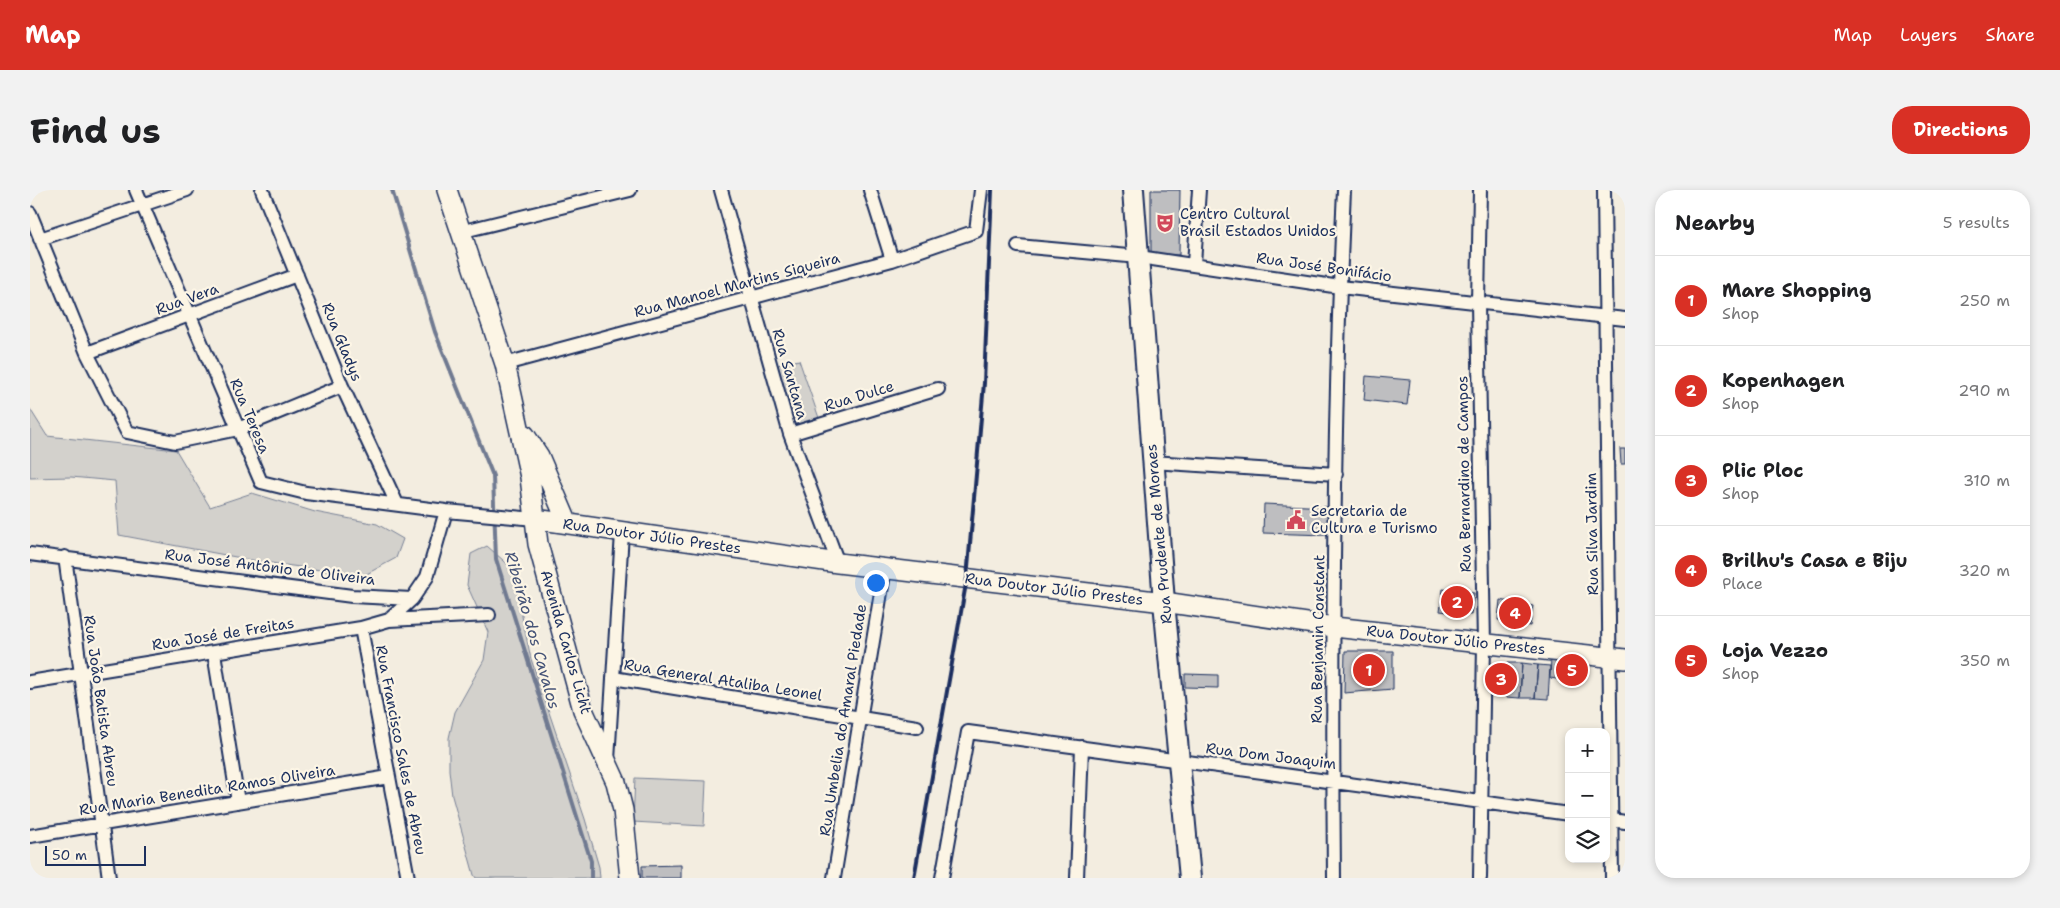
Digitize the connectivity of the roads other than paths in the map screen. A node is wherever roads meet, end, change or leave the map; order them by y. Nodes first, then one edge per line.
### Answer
1 (136, 190) edge
2 (187, 190) edge
3 (262, 190) edge
4 (447, 190) edge
5 (630, 190) edge
6 (721, 190) edge
7 (870, 190) edge
8 (981, 190) edge
9 (1133, 190) edge
10 (1199, 190) edge
11 (1344, 190) edge
12 (1480, 190) edge
13 (1604, 190) edge
14 (142, 206) junction
15 (30, 213) edge
16 (460, 232) junction
17 (40, 239) junction
18 (1018, 246) dead end
19 (1139, 257) junction
20 (892, 260) junction
21 (1194, 264) junction
22 (297, 275) junction
23 (1340, 287) junction
24 (752, 299) junction
25 (1478, 303) junction
26 (190, 316) junction
27 (1605, 317) junction
28 (1625, 319) edge
29 (87, 353) junction
30 (505, 364) junction
31 (342, 386) junction
32 (938, 389) dead end
33 (519, 427) junction
34 (238, 429) junction
35 (790, 434) junction
36 (1152, 462) junction
37 (1336, 474) junction
38 (397, 504) junction
39 (446, 512) junction
40 (479, 513) joint
41 (535, 519) junction
42 (568, 524) junction
43 (622, 533) junction
44 (30, 554) edge
45 (65, 558) junction
46 (838, 563) junction
47 (885, 568) junction
48 (412, 599) junction
49 (1164, 602) junction
50 (489, 615) dead end
51 (389, 620) junction
52 (1334, 627) junction
53 (361, 628) junction
54 (1484, 644) junction
55 (214, 653) junction
56 (1617, 658) edge
57 (80, 674) junction
58 (613, 678) junction
59 (30, 682) edge
60 (860, 719) junction
61 (917, 727) dead end
62 (1082, 746) junction
63 (1178, 760) junction
64 (608, 764) junction
65 (389, 777) junction
66 (1333, 781) junction
67 (238, 802) junction
68 (1482, 802) junction
69 (1565, 813) edge
70 (1609, 818) edge
71 (1610, 819) edge
72 (1625, 822) edge
73 (102, 824) junction
74 (30, 836) edge
75 (1610, 839) edge
76 (109, 878) edge
77 (408, 878) edge
78 (630, 878) edge
79 (834, 878) edge
80 (942, 878) edge
81 (1077, 878) edge
82 (1190, 878) edge
83 (1334, 878) edge
84 (1480, 878) edge
85 (1612, 878) edge

1 - 14 street, Rua Teresa
2 - 14 street
3 - 22 street, Rua Gladys
4 - 16 main road, Avenida Carlos Licht
5 - 16 street
6 - 24 street, Rua Santana
7 - 20 street
8 - 20 street, Rua Manoel Martins Siqueira
9 - 19 main road, Rua Prudente de Moraes
10 - 21 street
11 - 23 street, Rua Benjamin Constant
12 - 25 street, Rua Bernardino de Campos
13 - 27 street, Rua Silva Jardim
14 - 17 street
14 - 26 street, Rua Teresa
15 - 17 street
16 - 30 main road, Avenida Carlos Licht
17 - 29 street
18 - 19 street, Rua José Bonifácio
19 - 21 street, Rua José Bonifácio
19 - 36 main road, Rua Prudente de Moraes
20 - 24 street, Rua Manoel Martins Siqueira
21 - 23 street, Rua José Bonifácio
22 - 26 street, Rua Vera
22 - 31 street, Rua Gladys
23 - 25 street, Rua José Bonifácio
23 - 37 street, Rua Benjamin Constant
24 - 30 street, Rua Manoel Martins Siqueira
24 - 35 street, Rua Santana
25 - 27 street, Rua José Bonifácio
25 - 54 street, Rua Bernardino de Campos
26 - 29 street, Rua Vera
26 - 34 street, Rua Teresa
27 - 28 street, Rua José Bonifácio
27 - 56 street, Rua Silva Jardim
29 - 34 street
30 - 33 main road, Avenida Carlos Licht
31 - 34 street
31 - 38 street, Rua Gladys
32 - 35 street, Rua Dulce
33 - 41 main road, Avenida Carlos Licht
33 - 42 main road
34 - 38 street, Rua Teresa
35 - 46 street, Rua Santana
36 - 37 street
36 - 49 main road, Rua Prudente de Moraes
37 - 52 street, Rua Benjamin Constant
38 - 39 street, Rua Teresa
39 - 40 street, Rua Teresa
39 - 48 street
40 - 41 street, Rua Doutor Júlio Prestes
41 - 42 main road, Rua Doutor Júlio Prestes
41 - 64 main road, Avenida Carlos Licht
42 - 43 main road, Rua Doutor Júlio Prestes
43 - 46 main road, Rua Doutor Júlio Prestes
43 - 58 street
44 - 45 street, Rua José Antônio de Oliveira
45 - 48 street, Rua José Antônio de Oliveira
45 - 57 street, Rua João Batista Abreu
46 - 47 main road, Rua Doutor Júlio Prestes
47 - 49 main road, Rua Doutor Júlio Prestes
47 - 60 street, Rua Umbelia do Amaral Piedade
48 - 51 street, Rua José de Freitas
49 - 52 main road, Rua Doutor Júlio Prestes
49 - 63 main road, Rua Prudente de Moraes
50 - 51 street
51 - 53 street, Rua José de Freitas
52 - 54 main road, Rua Doutor Júlio Prestes
52 - 66 street, Rua Benjamin Constant
53 - 55 street, Rua José de Freitas
53 - 65 street, Rua Francisco Sales de Abreu
54 - 56 main road, Rua Doutor Júlio Prestes
54 - 68 street, Rua Bernardino de Campos
55 - 57 street, Rua José de Freitas
55 - 67 street
56 - 70 street, Rua Silva Jardim
57 - 59 street, Rua José de Freitas
57 - 73 street, Rua João Batista Abreu
58 - 60 street, Rua General Ataliba Leonel
58 - 64 street
60 - 61 street, Rua General Ataliba Leonel
60 - 79 street, Rua Umbelia do Amaral Piedade
62 - 63 street, Rua Dom Joaquim
62 - 80 street, Rua Dom Joaquim
62 - 81 street
63 - 66 street, Rua Dom Joaquim
63 - 82 main road, Rua Prudente de Moraes
64 - 78 main road, Avenida Carlos Licht
65 - 67 street, Rua Maria Benedita Ramos Oliveira
65 - 77 street, Rua Francisco Sales de Abreu
66 - 68 street, Rua Dom Joaquim
66 - 83 street, Rua Benjamin Constant
67 - 73 street, Rua Maria Benedita Ramos Oliveira
68 - 69 street, Rua Dom Joaquim
68 - 84 street, Rua Bernardino de Campos
71 - 72 street
73 - 74 street, Rua Maria Benedita Ramos Oliveira
73 - 76 street, Rua João Batista Abreu
75 - 85 street, Rua Silva Jardim

